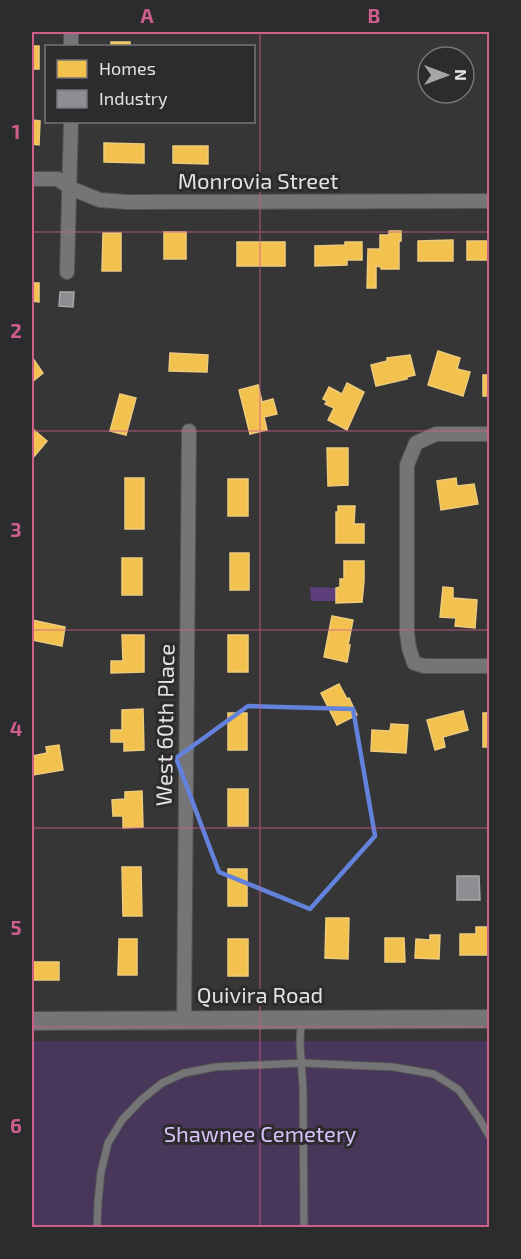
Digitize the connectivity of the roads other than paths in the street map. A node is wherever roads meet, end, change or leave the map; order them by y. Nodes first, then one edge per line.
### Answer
1 (71, 123) edge
2 (32, 179) edge
3 (70, 188) junction
4 (489, 201) edge
5 (67, 272) dead end
6 (189, 431) dead end
7 (489, 434) edge
8 (489, 666) edge
9 (489, 1018) edge
10 (301, 1019) junction
11 (184, 1020) junction
12 (32, 1021) edge
13 (302, 1063) junction
14 (489, 1137) edge
15 (97, 1227) edge
16 (304, 1227) edge

1 - 3 street
2 - 3 street, Monrovia Street
3 - 4 street, Monrovia Street
3 - 5 street
6 - 11 street, West 60th Place
7 - 8 street
9 - 10 main road, Quivira Road
10 - 11 main road, Quivira Road
10 - 13 lane
11 - 12 main road, Quivira Road
13 - 14 lane
13 - 15 lane
13 - 16 lane

